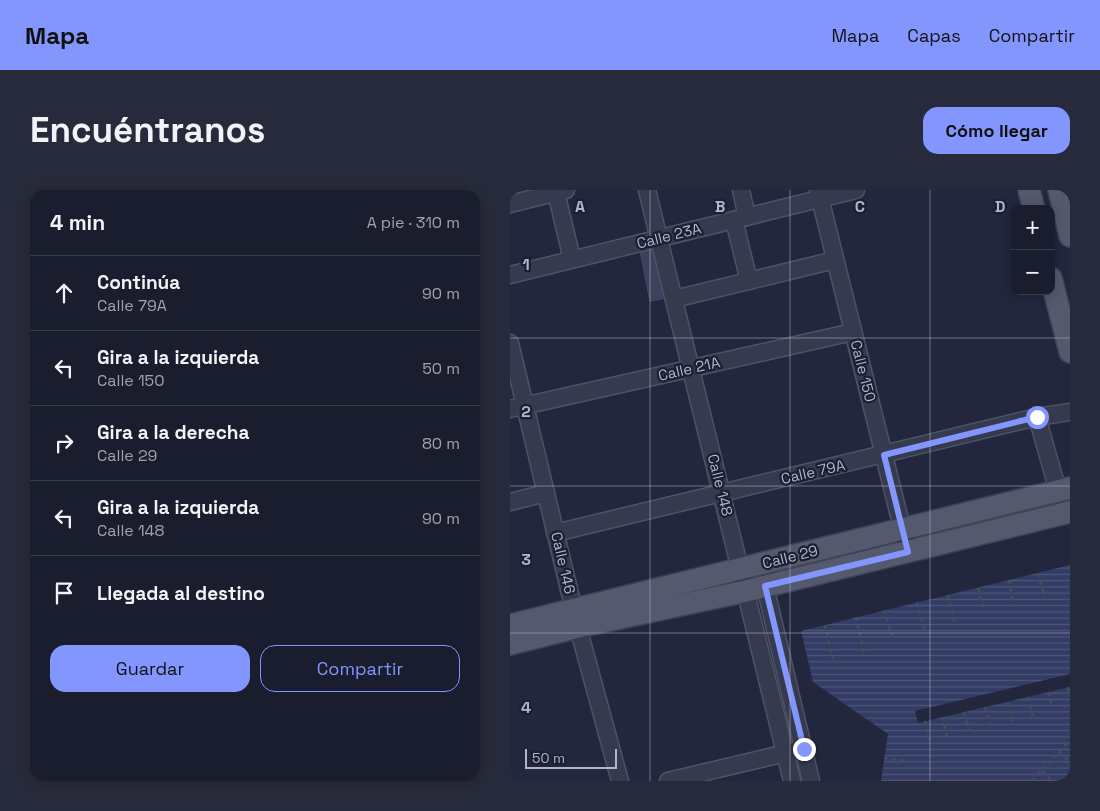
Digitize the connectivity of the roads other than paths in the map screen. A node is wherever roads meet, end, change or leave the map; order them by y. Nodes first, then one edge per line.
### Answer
1 (647, 190) edge
2 (741, 190) edge
3 (856, 190) edge
4 (1029, 190) edge
5 (1059, 190) edge
6 (561, 191) edge
7 (819, 194) edge
8 (518, 198) edge
9 (1033, 205) edge
10 (741, 218) junction
11 (1070, 236) edge
12 (659, 238) junction
13 (572, 260) junction
14 (835, 260) junction
15 (510, 275) edge
16 (749, 281) junction
17 (1055, 294) edge
18 (674, 299) junction
19 (853, 332) junction
20 (510, 343) edge
21 (1070, 352) edge
22 (691, 368) junction
23 (517, 408) edge
24 (1070, 412) edge
25 (1037, 417) junction
26 (884, 455) junction
27 (1056, 491) edge
28 (546, 493) junction
29 (722, 493) junction
30 (510, 502) edge
31 (1070, 512) edge
32 (1046, 518) junction
33 (902, 529) junction
34 (556, 533) junction
35 (908, 552) junction
36 (741, 569) junction
37 (756, 588) junction
38 (576, 618) junction
39 (510, 625) edge
40 (510, 644) edge
41 (781, 652) junction
42 (763, 660) junction
43 (792, 702) junction
44 (775, 708) junction
45 (804, 749) junction
46 (785, 753) junction
47 (620, 781) edge
48 (668, 781) edge
49 (792, 781) edge
50 (811, 781) edge

1 - 12 street, Calle 148
2 - 10 street
3 - 7 street, Calle 23A
4 - 9 main road
5 - 11 main road
6 - 8 street
6 - 13 street
7 - 10 street, Calle 23A
7 - 14 street, Calle 150
10 - 12 street, Calle 23A
10 - 16 street
12 - 13 street, Calle 23A
12 - 18 street, Calle 148
13 - 15 street, Calle 23A
14 - 16 street
14 - 19 street, Calle 150
16 - 18 street
17 - 21 main road
18 - 22 street, Calle 148
19 - 22 street, Calle 21A
19 - 26 street, Calle 150
20 - 23 street, Calle 146
22 - 23 street, Calle 21A
22 - 29 street, Calle 148
23 - 28 street, Calle 146
24 - 25 street, Calle 79A
25 - 26 street, Calle 79A
25 - 27 street
26 - 29 street, Calle 79A
26 - 33 street, Calle 150
27 - 32 main road
27 - 33 main road, Calle 29
28 - 30 street
28 - 34 street, Calle 146
29 - 34 street, Calle 79A
29 - 36 street, Calle 148
31 - 32 main road, Calle 29
32 - 35 main road, Calle 29
33 - 35 street, Calle 150
33 - 36 main road, Calle 29
34 - 38 street, Calle 146
35 - 37 main road, Calle 29
36 - 37 street, Calle 148
36 - 38 main road, Calle 29
37 - 38 main road, Calle 29
37 - 41 street, Calle 148
37 - 42 street, Calle 148
38 - 39 main road, Calle 29
38 - 40 main road, Calle 29
38 - 47 street, Calle 146
41 - 42 street
41 - 43 street, Calle 148
42 - 44 street, Calle 148
43 - 44 street
43 - 45 street, Calle 148
44 - 46 street, Calle 148
45 - 46 street
45 - 50 street, Calle 148
46 - 48 street
46 - 49 street, Calle 148

